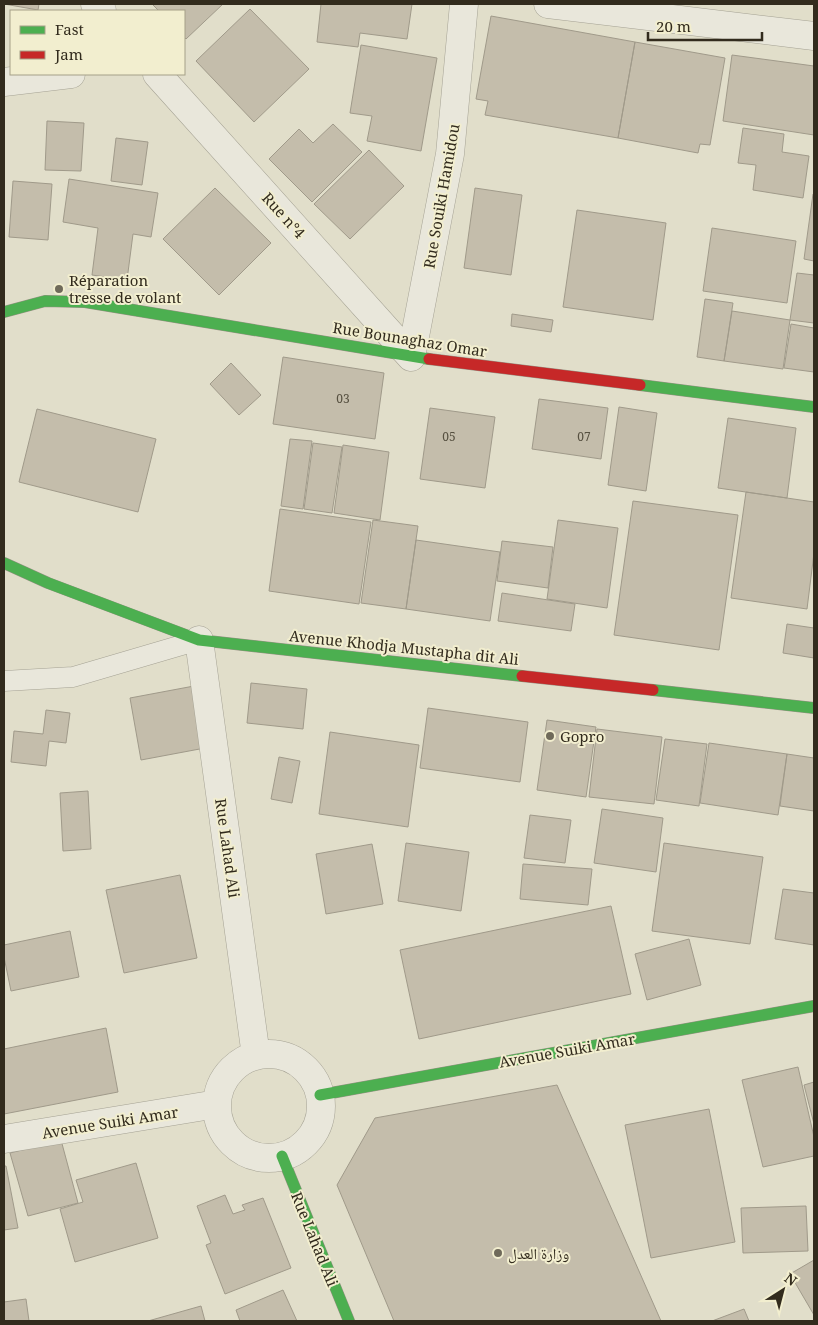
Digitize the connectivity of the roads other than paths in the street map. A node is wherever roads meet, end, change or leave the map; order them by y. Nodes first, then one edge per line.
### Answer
1 (464, 4) edge
2 (548, 4) edge
3 (814, 36) edge
4 (63, 75) edge
5 (158, 75) edge
6 (4, 82) edge
7 (4, 312) edge
8 (412, 357) junction
9 (814, 407) edge
10 (4, 563) edge
11 (199, 640) junction
12 (4, 681) edge
13 (814, 708) edge
14 (814, 1006) edge
15 (256, 1056) junction
16 (320, 1095) junction
17 (217, 1104) junction
18 (4, 1139) edge
19 (282, 1156) junction
20 (349, 1321) edge

1 - 8 street, Rue Souiki Hamidou
2 - 3 street
4 - 6 street
5 - 8 street, Rue n°4
7 - 8 street, Rue Bounaghaz Omar
8 - 9 street, Rue Bounaghaz Omar
10 - 11 street, Avenue Khodja Mustapha dit Ali
11 - 12 lane
11 - 13 street, Avenue Khodja Mustapha dit Ali
11 - 15 street, Rue Lahad Ali
14 - 16 street, Avenue Suiki Amar
15 - 16 street
15 - 17 street
16 - 19 street
17 - 18 street, Avenue Suiki Amar
17 - 19 street
19 - 20 street, Rue Lahad Ali

